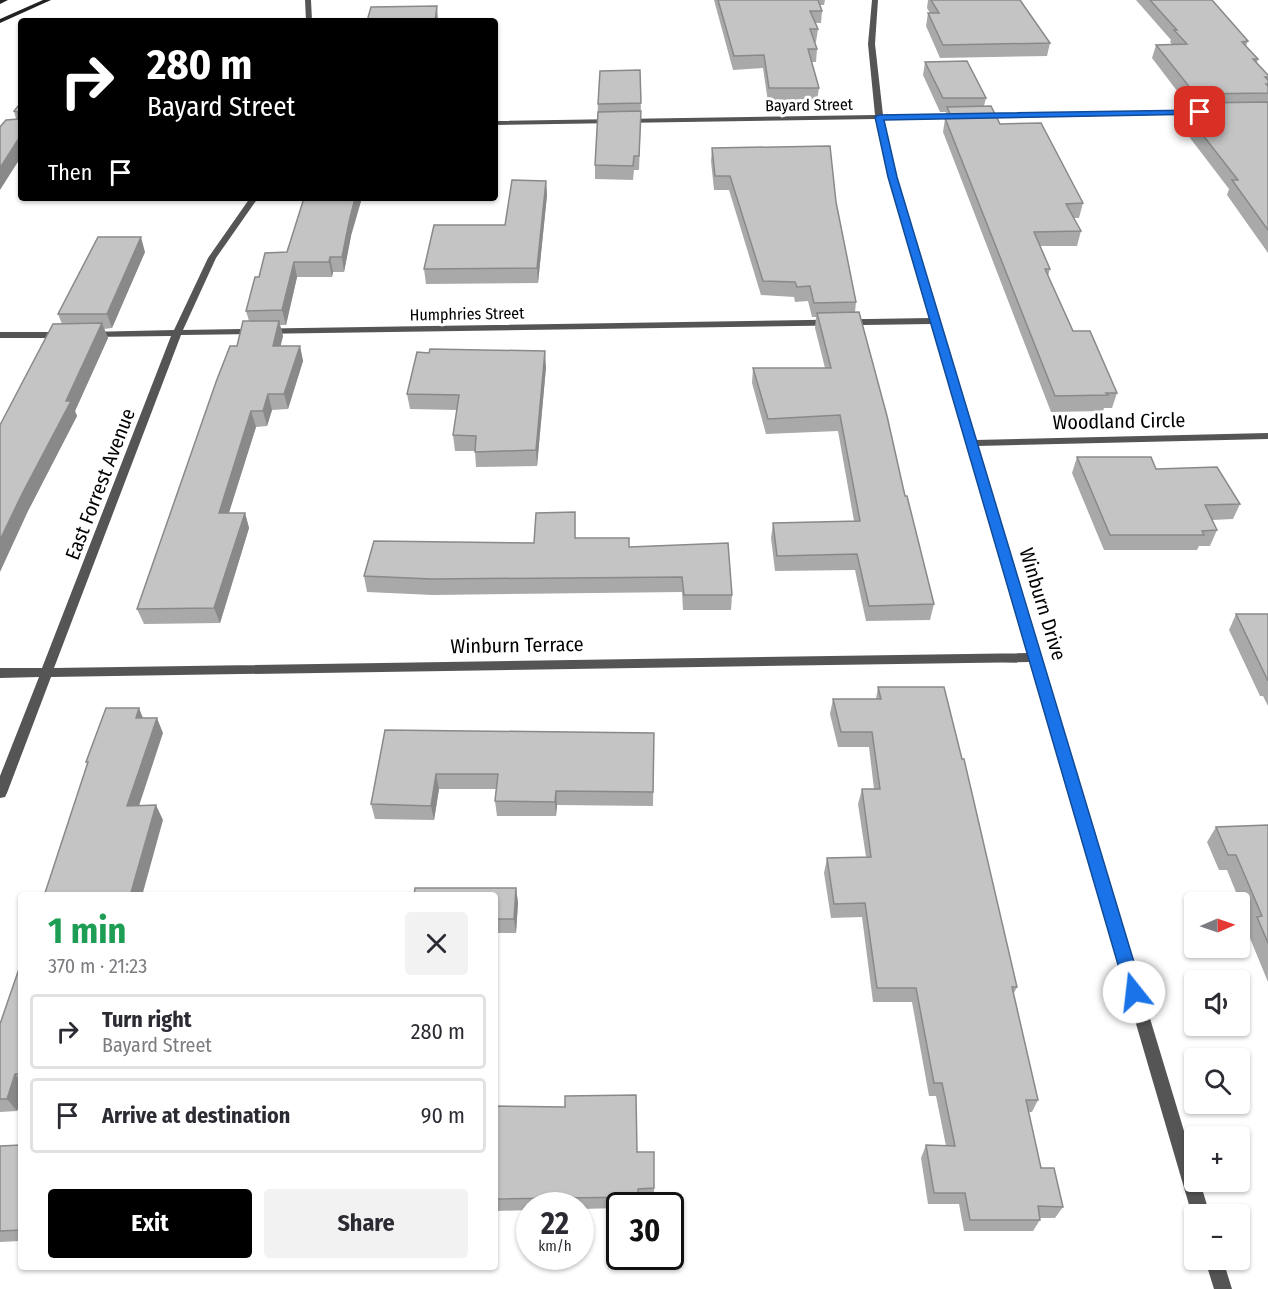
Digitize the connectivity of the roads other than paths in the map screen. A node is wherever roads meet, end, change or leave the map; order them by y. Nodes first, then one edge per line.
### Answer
1 (5, 0) edge
2 (48, 0) edge
3 (308, 0) edge
4 (875, 0) edge
5 (0, 2) edge
6 (309, 18) edge
7 (0, 21) edge
8 (1221, 112) edge
9 (966, 116) edge
10 (977, 116) edge
11 (879, 117) junction
12 (498, 123) edge
13 (252, 201) edge
14 (935, 321) junction
15 (177, 333) junction
16 (69, 334) edge
17 (80, 334) edge
18 (0, 336) edge
19 (1268, 436) edge
20 (971, 443) junction
21 (1035, 657) junction
22 (48, 672) junction
23 (0, 673) edge
24 (0, 793) edge
25 (1198, 1204) edge
26 (1217, 1270) edge
27 (1223, 1289) edge

1 - 5 main road
2 - 7 main road
3 - 6 street
4 - 11 street, Winburn Drive
8 - 10 street
9 - 11 street, Bayard Street
11 - 12 street, Bayard Street
11 - 14 street, Winburn Drive
13 - 15 street, East Forrest Avenue
14 - 15 street, Humphries Street
14 - 20 street, Winburn Drive
15 - 17 street, Humphries Street
15 - 22 street, East Forrest Avenue
16 - 18 street
19 - 20 street, Woodland Circle
20 - 21 street, Winburn Drive
21 - 22 street, Winburn Terrace
21 - 25 street, Winburn Drive
22 - 23 street, Winburn Terrace
22 - 24 street, East Forrest Avenue
26 - 27 street

